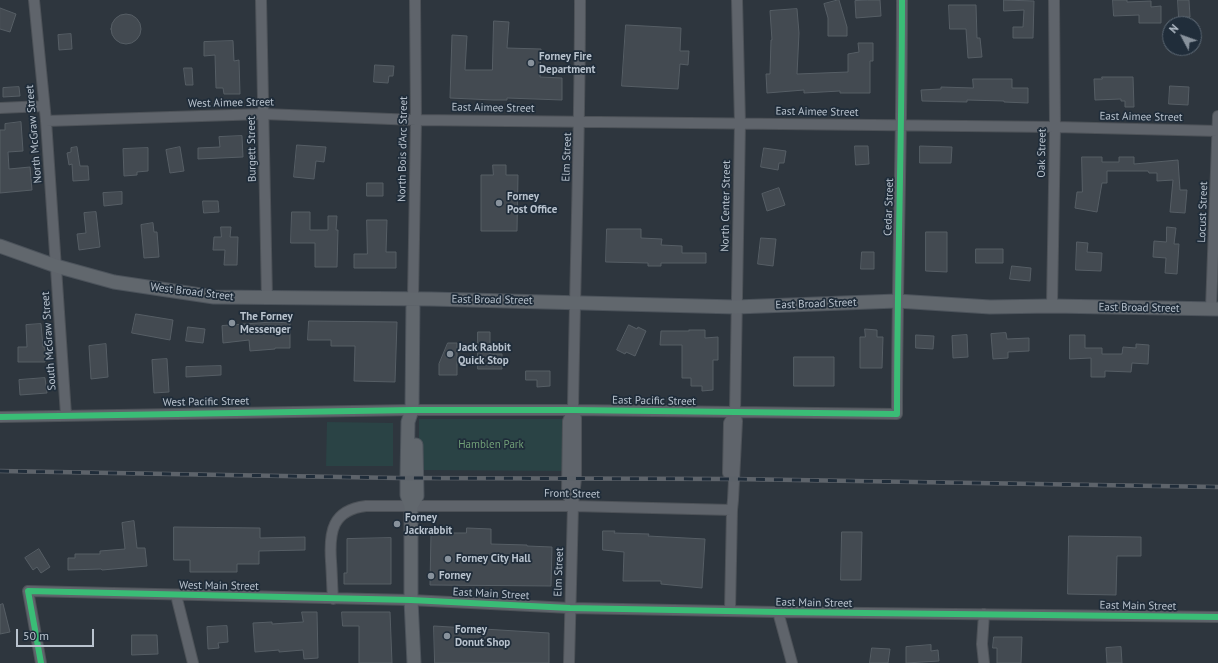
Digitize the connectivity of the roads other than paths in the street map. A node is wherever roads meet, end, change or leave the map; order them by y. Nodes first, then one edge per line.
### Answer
1 (34, 0) edge
2 (261, 0) edge
3 (415, 0) edge
4 (580, 0) edge
5 (737, 0) edge
6 (902, 0) edge
7 (1054, 0) edge
8 (44, 106) junction
9 (0, 108) edge
10 (264, 114) junction
11 (1218, 116) edge
12 (416, 120) junction
13 (46, 121) junction
14 (580, 121) junction
15 (740, 123) junction
16 (902, 125) junction
17 (1055, 127) junction
18 (1218, 131) edge
19 (0, 246) edge
20 (56, 266) junction
21 (267, 298) junction
22 (413, 299) junction
23 (897, 301) junction
24 (574, 302) junction
25 (1052, 306) junction
26 (736, 307) junction
27 (1214, 309) edge
28 (412, 410) junction
29 (573, 410) junction
30 (734, 412) junction
31 (897, 414) joint
32 (66, 415) junction
33 (0, 417) edge
34 (412, 506) junction
35 (573, 506) junction
36 (732, 510) junction
37 (176, 595) junction
38 (333, 599) junction
39 (411, 600) junction
40 (570, 608) junction
41 (730, 611) junction
42 (778, 612) junction
43 (984, 614) junction
44 (1218, 617) edge
45 (41, 663) edge
46 (193, 663) edge
47 (414, 663) edge
48 (570, 663) edge
49 (792, 663) edge
50 (984, 663) edge

1 - 8 street, North McGraw Street
2 - 10 street, Burgett Street
3 - 12 street, North Bois d’Arc Street
4 - 14 street, Elm Street
5 - 15 street, North Center Street
6 - 16 street, Cedar Street
7 - 17 street, Oak Street
8 - 9 street
8 - 13 street, North McGraw Street
10 - 12 street, West Aimee Street
10 - 13 street, West Aimee Street
10 - 21 street, Burgett Street
11 - 18 street, Locust Street
12 - 14 street, East Aimee Street
12 - 22 street, North Bois d’Arc Street
13 - 20 street, North McGraw Street
14 - 15 street, East Aimee Street
14 - 24 street, Elm Street
15 - 16 street, East Aimee Street
15 - 26 street, North Center Street
16 - 17 street, East Aimee Street
16 - 23 street, Cedar Street
17 - 18 street, East Aimee Street
17 - 25 street, Oak Street
18 - 27 street, Locust Street
19 - 20 main road, West Broad Street
20 - 21 main road, West Broad Street
20 - 32 street, South McGraw Street
21 - 22 main road, West Broad Street
22 - 24 main road, East Broad Street
22 - 28 main road
23 - 25 main road, East Broad Street
23 - 26 main road, East Broad Street
23 - 31 street, Cedar Street
24 - 26 main road, East Broad Street
24 - 29 street, Elm Street
25 - 27 main road, East Broad Street
26 - 30 street, North Center Street
28 - 29 street, East Pacific Street
28 - 32 street, West Pacific Street
28 - 34 main road
29 - 30 street, East Pacific Street
29 - 35 street, Elm Street
30 - 31 street, East Pacific Street
30 - 36 street, North Center Street
32 - 33 street, West Pacific Street
34 - 35 street, Front Street
34 - 38 street, Front Street
34 - 39 main road
35 - 36 street, Front Street
35 - 40 street, Elm Street
36 - 41 street, North Center Street
37 - 38 street, West Main Street
37 - 45 street, West Main Street
37 - 46 street
38 - 39 street, West Main Street
39 - 40 street, East Main Street
39 - 47 main road
40 - 41 street, East Main Street
40 - 48 street, Elm Street
41 - 42 street, East Main Street
42 - 43 street, East Main Street
42 - 49 street
43 - 44 street, East Main Street
43 - 50 street

